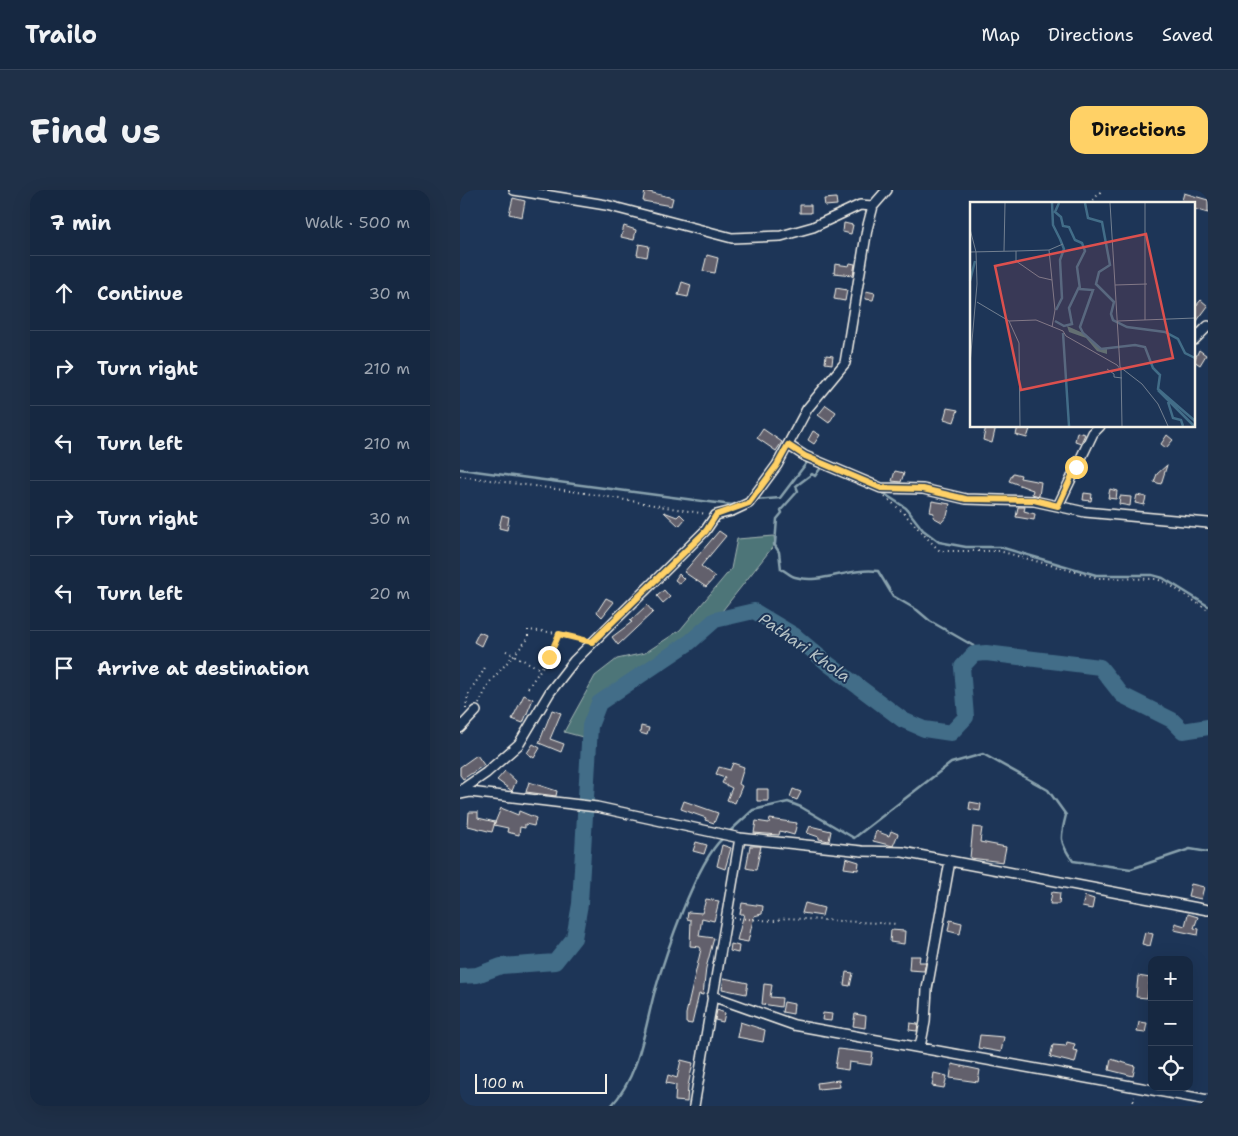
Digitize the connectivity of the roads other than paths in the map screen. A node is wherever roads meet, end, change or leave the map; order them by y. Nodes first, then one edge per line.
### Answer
1 (514, 190) edge
2 (887, 190) edge
3 (873, 206) junction
4 (1208, 326) edge
5 (1196, 338) edge
6 (1099, 428) edge
7 (788, 445) junction
8 (1058, 506) junction
9 (1208, 523) edge
10 (476, 711) road end
11 (463, 725) edge
12 (460, 792) edge
13 (740, 838) junction
14 (950, 861) junction
15 (1208, 910) edge
16 (712, 996) junction
17 (920, 1047) junction
18 (1208, 1100) edge
19 (694, 1106) edge

1 - 3 street
2 - 3 street
3 - 7 street
4 - 5 street
6 - 8 street
7 - 8 street
7 - 12 street
8 - 9 street
10 - 11 street
12 - 13 street
13 - 14 street
13 - 16 street
14 - 15 street
14 - 17 street
16 - 17 street
16 - 19 street
17 - 18 street

